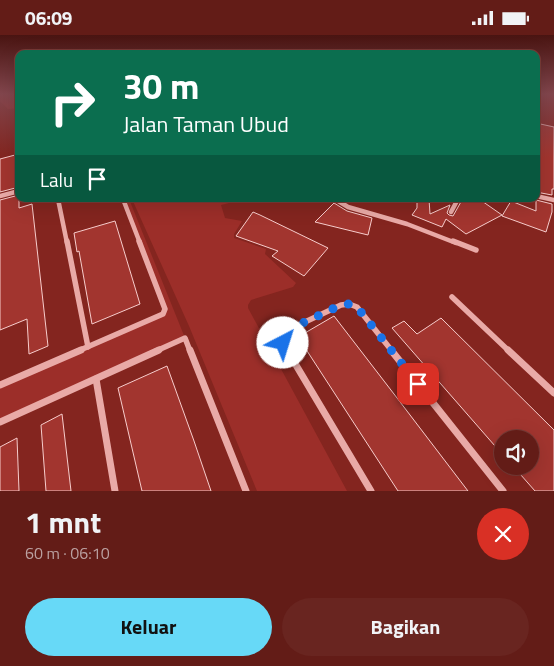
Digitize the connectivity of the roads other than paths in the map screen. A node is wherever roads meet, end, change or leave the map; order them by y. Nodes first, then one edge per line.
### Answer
1 (15, 192) edge
2 (0, 196) edge
3 (540, 197) edge
4 (554, 200) edge
5 (59, 202) edge
6 (124, 202) edge
7 (340, 202) edge
8 (456, 202) edge
9 (451, 212) dead end
10 (476, 250) dead end
11 (452, 297) dead end
12 (88, 347) junction
13 (96, 379) junction
14 (0, 385) edge
15 (554, 393) edge
16 (0, 422) edge
17 (115, 491) edge
18 (246, 491) edge
19 (371, 491) edge
20 (503, 491) edge

1 - 2 street
3 - 4 street
5 - 12 street
6 - 12 street
7 - 10 street
8 - 9 street
11 - 15 street
12 - 14 street
13 - 16 street
13 - 17 street
13 - 18 street
19 - 20 street

